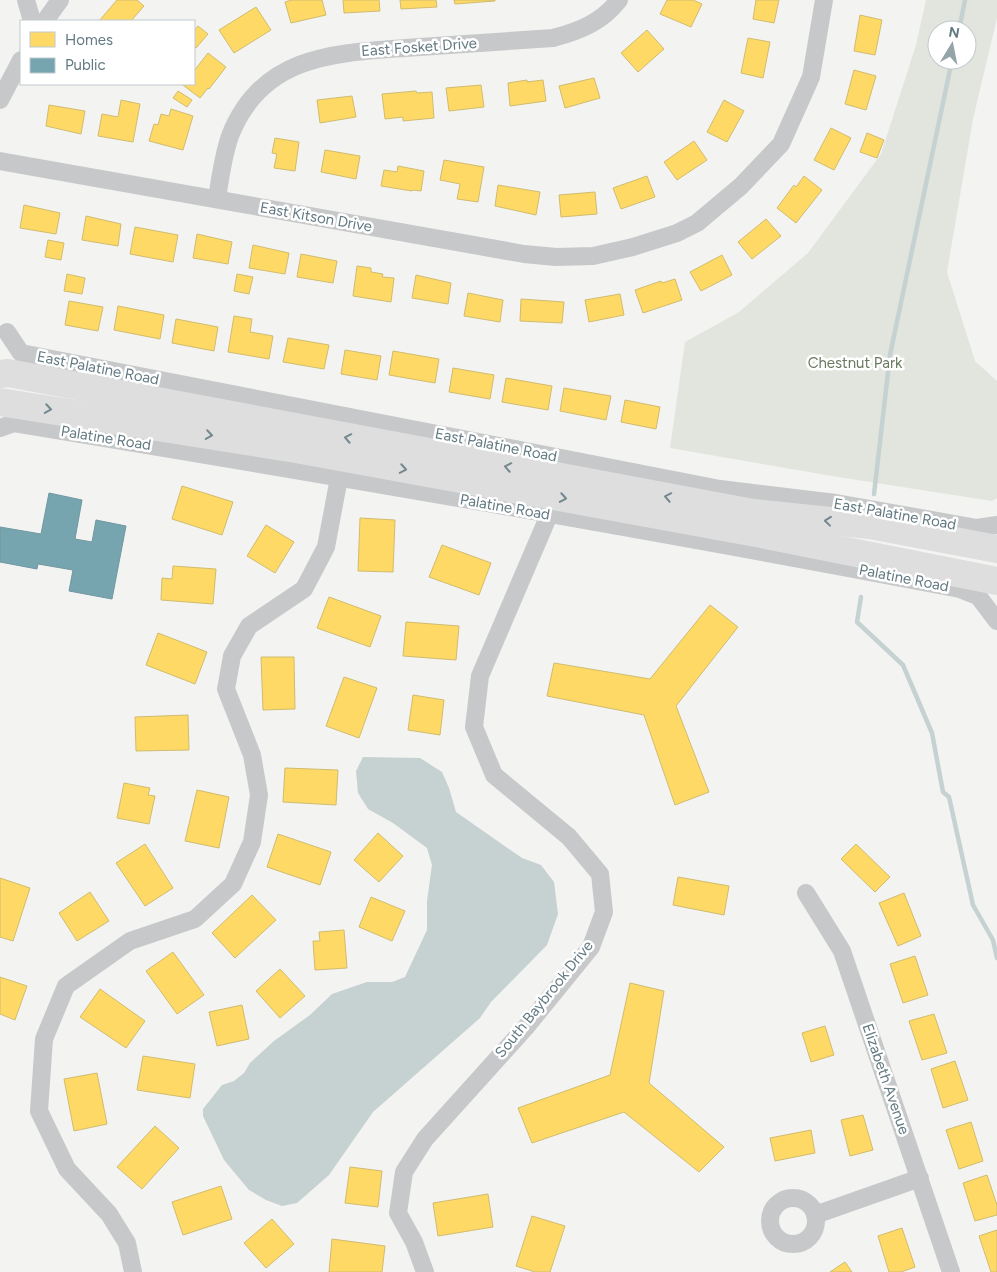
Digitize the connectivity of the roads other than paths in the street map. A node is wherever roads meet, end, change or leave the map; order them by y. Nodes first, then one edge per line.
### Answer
1 (26, 0) edge
2 (60, 0) edge
3 (619, 0) edge
4 (824, 0) edge
5 (32, 20) edge
6 (46, 20) edge
7 (20, 62) edge
8 (0, 100) edge
9 (0, 161) edge
10 (217, 199) junction
11 (7, 332) dead end
12 (0, 374) edge
13 (0, 402) edge
14 (0, 428) edge
15 (339, 478) junction
16 (549, 515) junction
17 (997, 525) edge
18 (997, 549) edge
19 (997, 581) edge
20 (997, 621) edge
21 (806, 893) dead end
22 (920, 1178) junction
23 (815, 1215) dead end
24 (133, 1272) edge
25 (426, 1272) edge
26 (951, 1272) edge

1 - 5 street
2 - 6 street
3 - 10 street, East Fosket Drive
4 - 10 street, East Kitson Drive
7 - 8 street
9 - 10 street, East Kitson Drive
11 - 17 street, East Palatine Road
18 -> 12 main road
13 -> 19 main road, Palatine Road
14 - 15 street, Palatine Road
15 - 16 street, Palatine Road
15 - 24 street
16 - 20 street, Palatine Road
16 - 25 street, South Baybrook Drive
21 - 22 street, Elizabeth Avenue
22 - 23 street
22 - 26 street, Elizabeth Avenue

